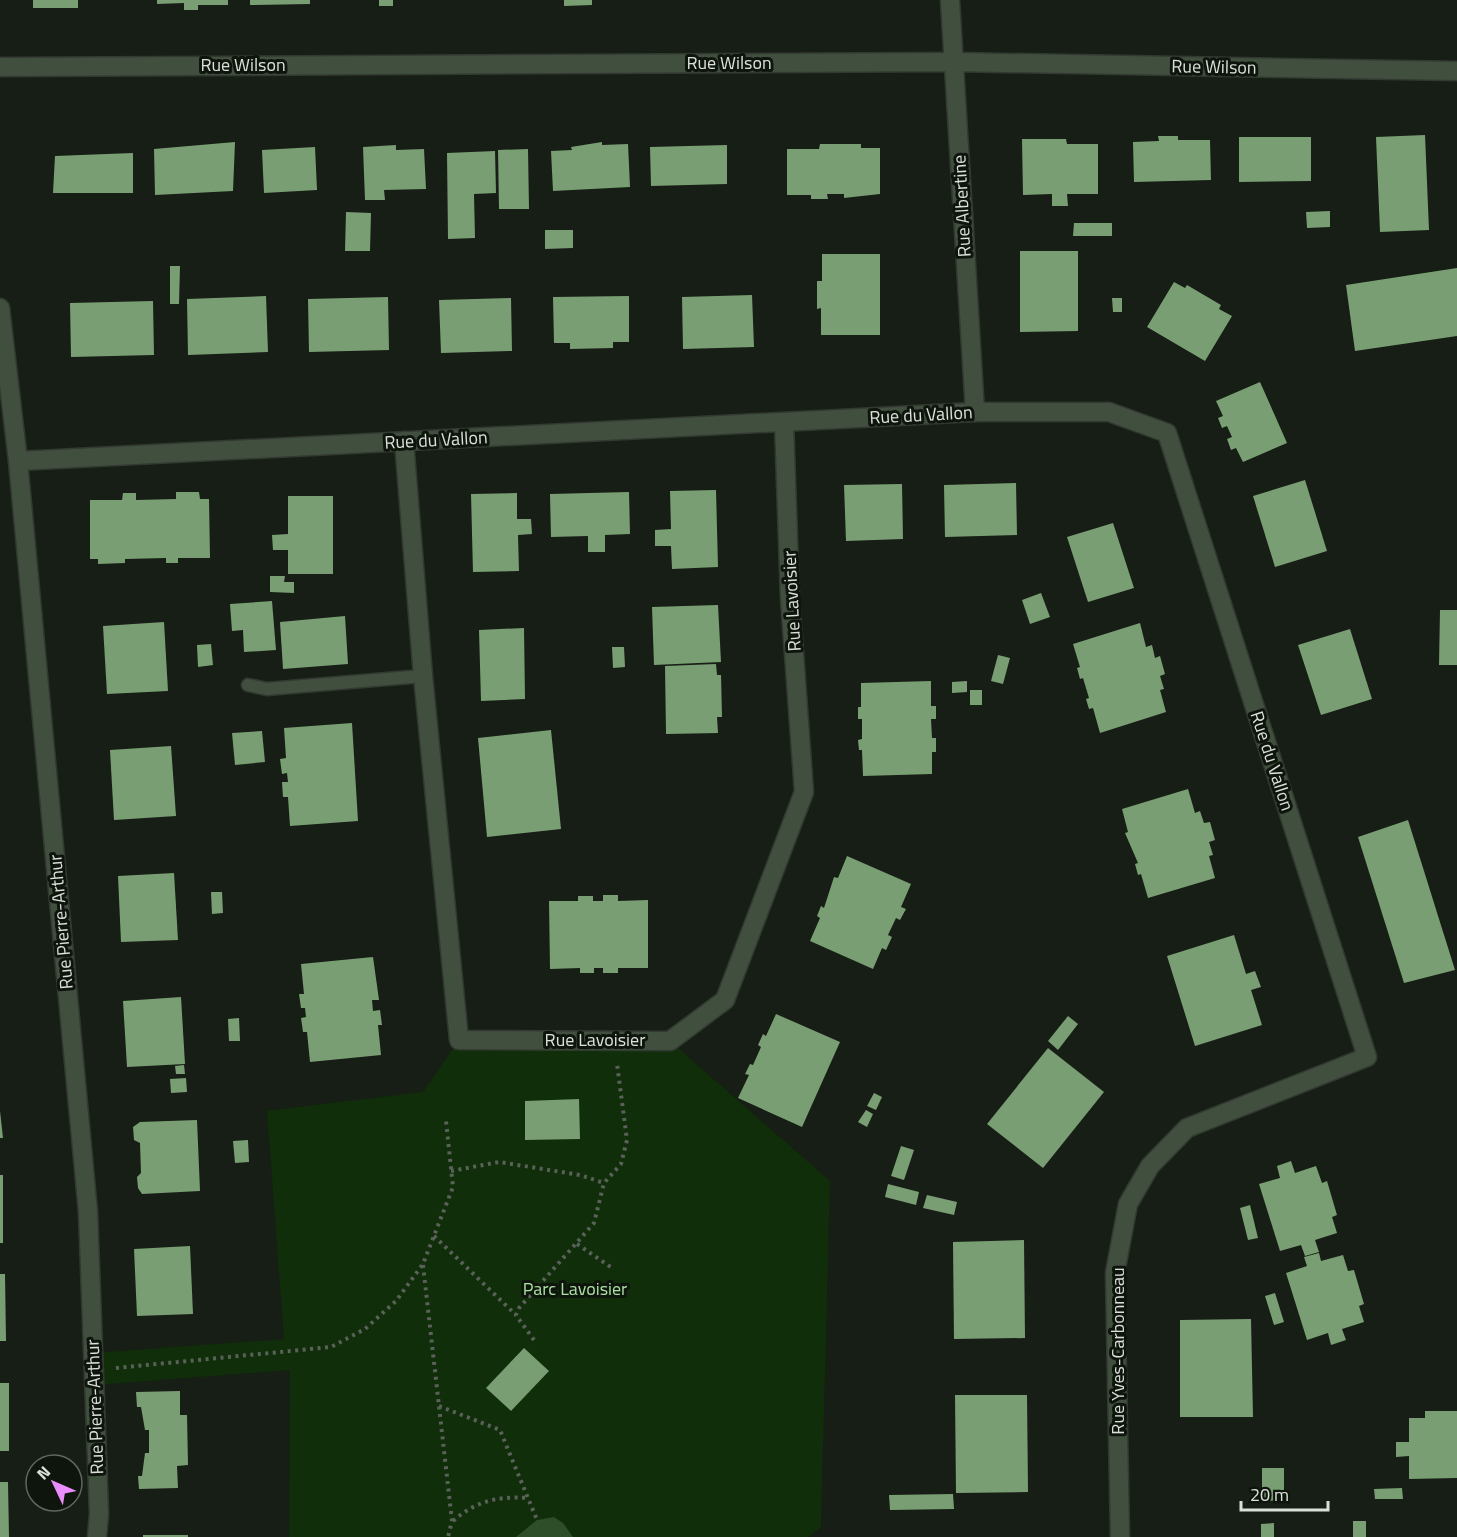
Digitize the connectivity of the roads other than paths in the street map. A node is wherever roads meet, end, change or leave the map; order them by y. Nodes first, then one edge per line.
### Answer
1 (950, 0) edge
2 (954, 62) junction
3 (0, 67) edge
4 (1457, 71) edge
5 (0, 308) edge
6 (975, 412) junction
7 (784, 422) junction
8 (404, 441) junction
9 (18, 460) junction
10 (423, 676) junction
11 (249, 685) dead end
12 (1367, 1057) joint
13 (97, 1537) edge
14 (1120, 1537) edge

1 - 2 street, Rue Albertine
2 - 3 street, Rue Wilson
2 - 4 street, Rue Wilson
2 - 6 street, Rue Albertine
5 - 9 street, Rue Pierre-Arthur
6 - 7 street, Rue du Vallon
6 - 12 street, Rue du Vallon
7 - 8 street, Rue du Vallon
7 - 10 street, Rue Lavoisier
8 - 9 street, Rue du Vallon
8 - 10 street, Rue Lavoisier
9 - 13 street, Rue Pierre-Arthur
10 - 11 lane
12 - 14 street, Rue Yves-Carbonneau

